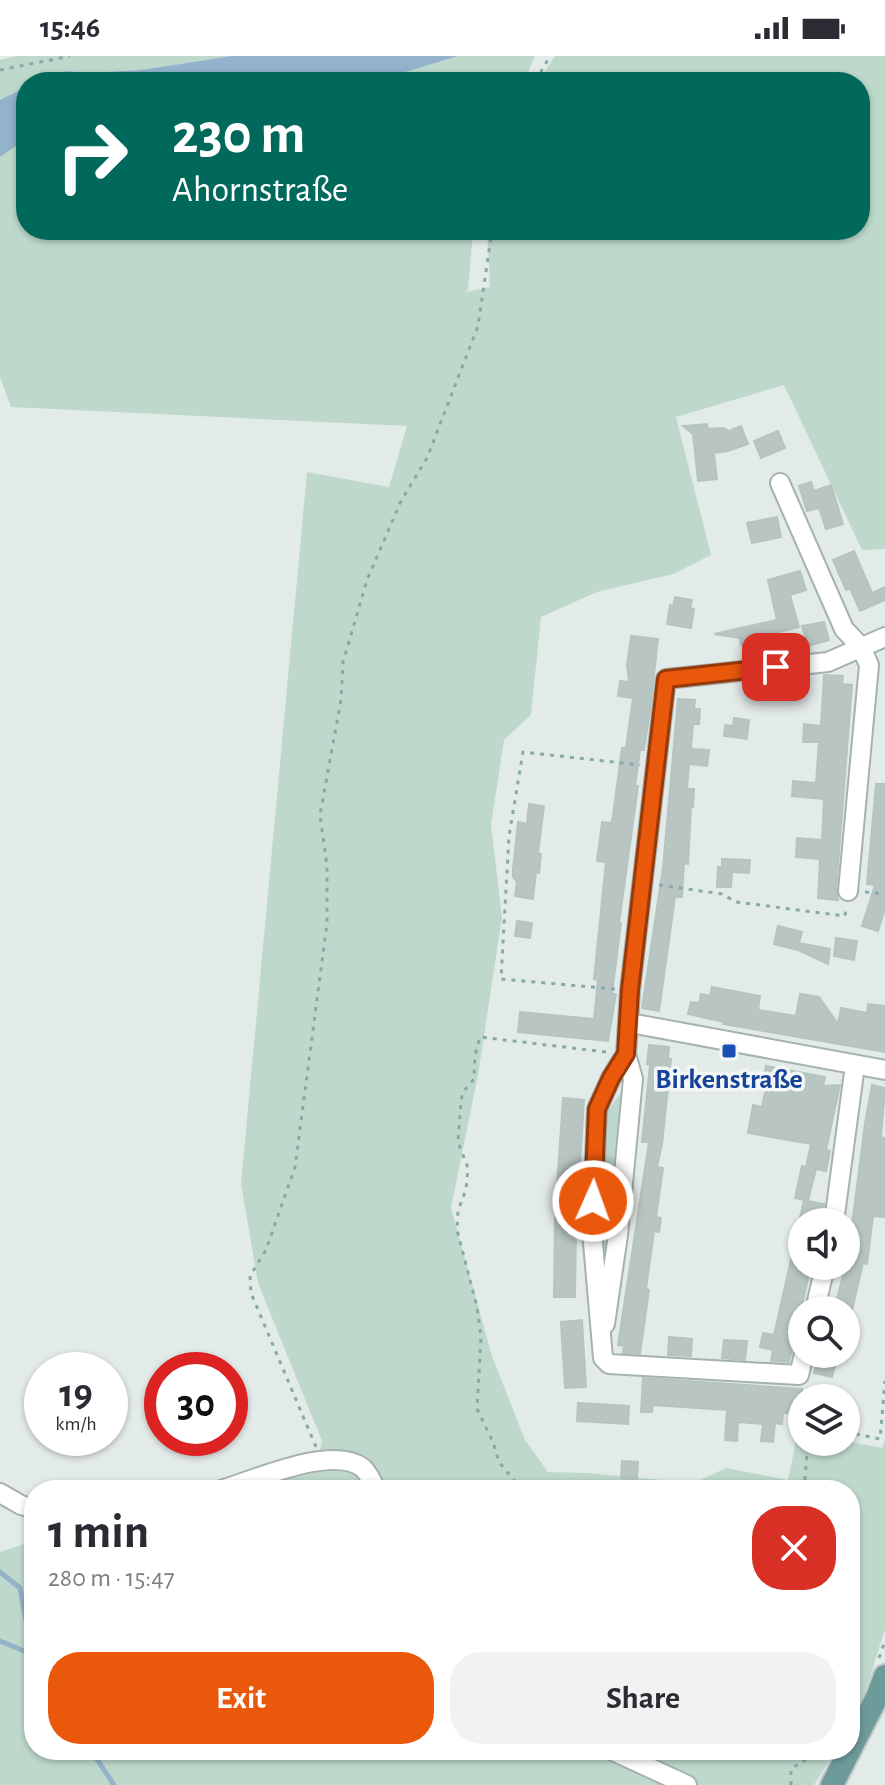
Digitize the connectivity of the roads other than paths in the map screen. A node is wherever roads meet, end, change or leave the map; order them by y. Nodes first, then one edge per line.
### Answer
1 (780, 483) dead end
2 (885, 637) edge
3 (861, 647) junction
4 (848, 891) road end
5 (630, 1023) junction
6 (626, 1054) junction
7 (855, 1065) junction
8 (885, 1070) edge
9 (836, 1208) edge
10 (601, 1342) junction
11 (801, 1368) edge
12 (254, 1480) edge
13 (371, 1480) edge
14 (0, 1493) edge
15 (24, 1506) edge
16 (885, 1676) edge
17 (860, 1730) edge
18 (633, 1760) edge
19 (845, 1760) edge
20 (687, 1785) edge
21 (832, 1785) edge

1 - 3 street
2 - 3 street
3 - 4 street
3 - 5 street
5 - 6 street
5 - 7 street
6 - 10 street
6 - 10 street
7 - 8 street
7 - 9 street
10 - 11 street
12 - 13 street
14 - 15 street
16 - 17 main road
18 - 20 street
19 - 21 main road

